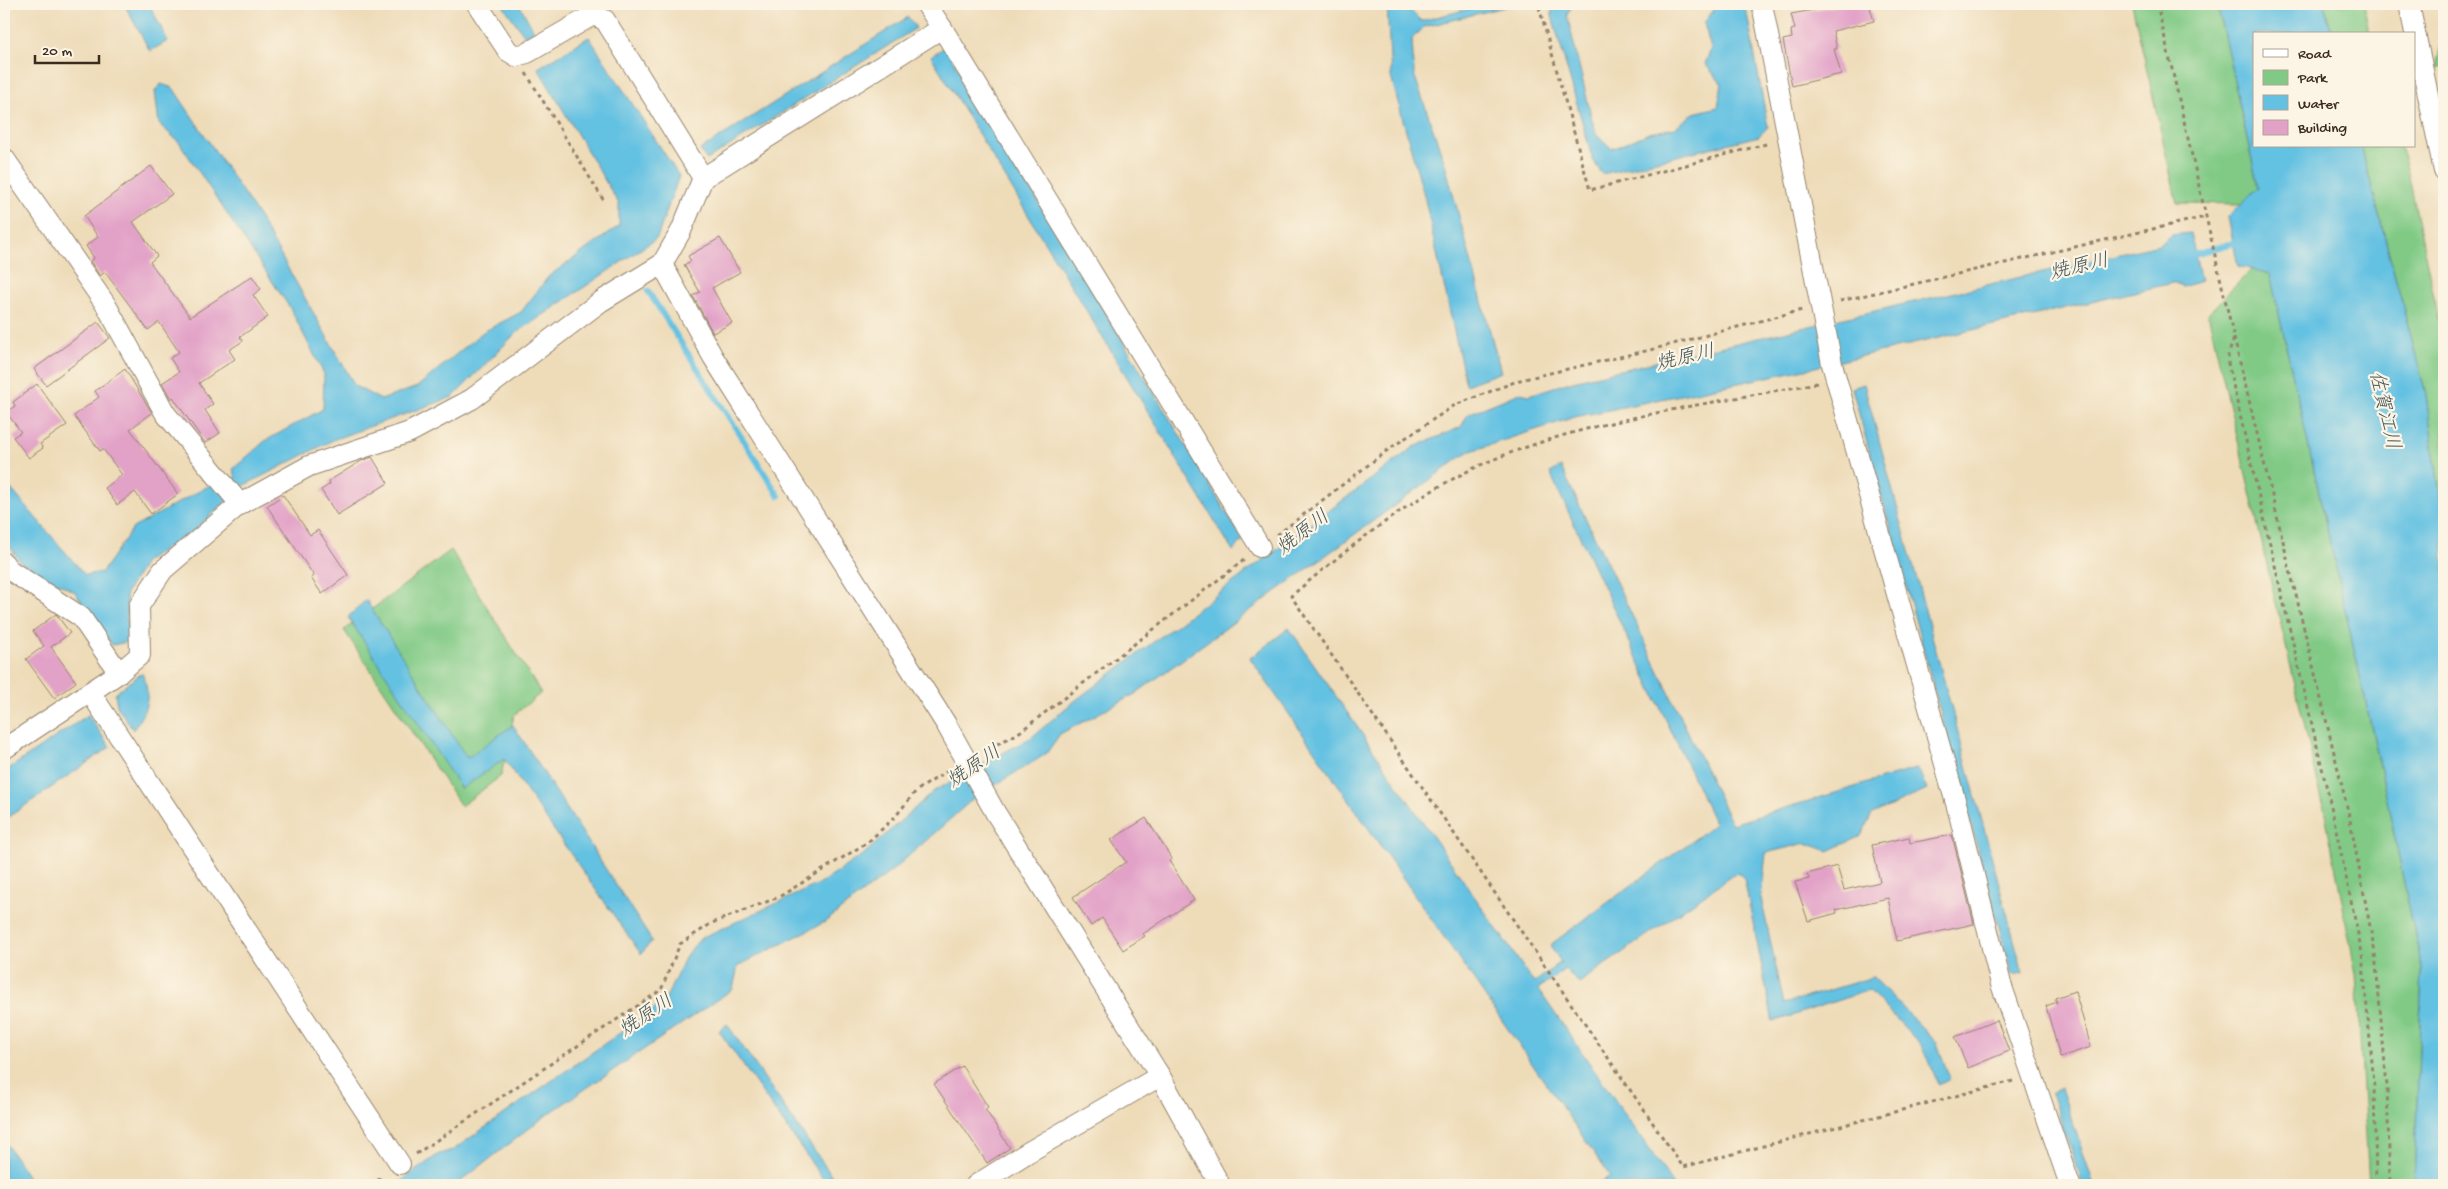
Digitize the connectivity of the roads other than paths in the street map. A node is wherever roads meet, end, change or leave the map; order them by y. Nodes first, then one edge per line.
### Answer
1 (477, 4) edge
2 (926, 4) edge
3 (1762, 4) edge
4 (2408, 4) edge
5 (942, 28) junction
6 (2414, 32) edge
7 (2416, 41) edge
8 (4, 158) edge
9 (2444, 171) edge
10 (703, 178) junction
11 (662, 264) junction
12 (238, 501) junction
13 (1260, 547) road end
14 (4, 563) edge
15 (119, 673) junction
16 (90, 692) junction
17 (4, 749) edge
18 (1160, 1076) junction
19 (400, 1164) road end
20 (976, 1185) edge
21 (1220, 1185) edge
22 (2070, 1185) edge

1 - 10 street
2 - 5 street
3 - 22 street
4 - 6 street
5 - 10 street
5 - 13 street
7 - 9 street
8 - 12 street
10 - 11 street
11 - 12 street
11 - 18 street
12 - 15 street
14 - 15 street
15 - 16 street
16 - 17 street
16 - 19 street
18 - 20 street
18 - 21 street

